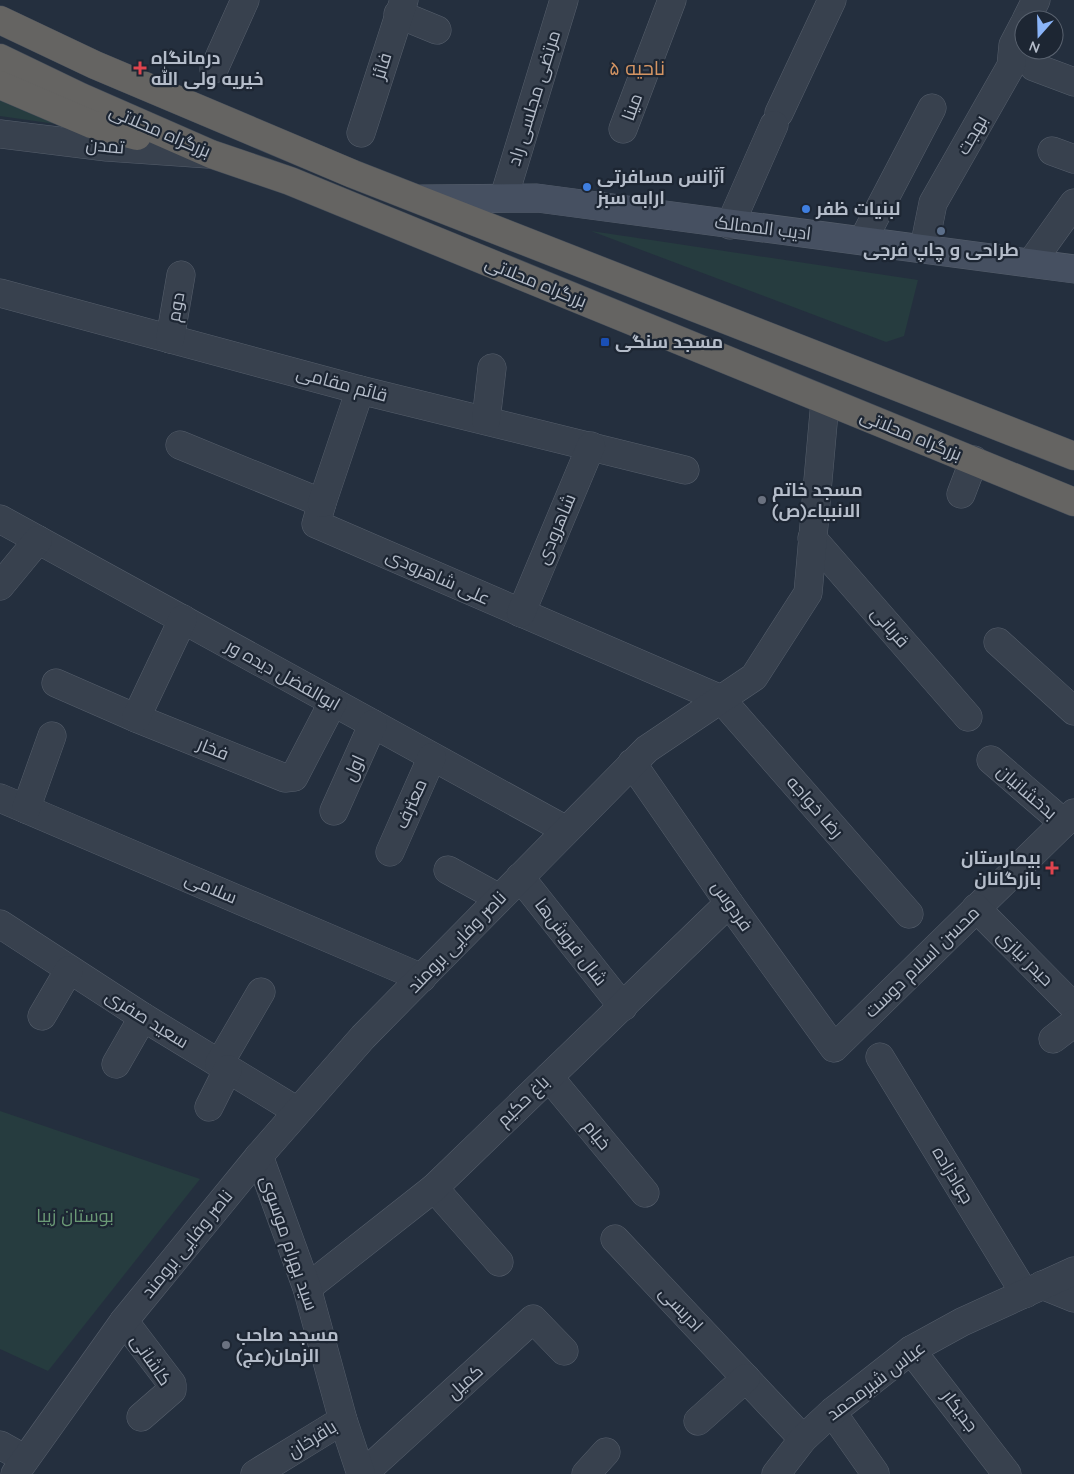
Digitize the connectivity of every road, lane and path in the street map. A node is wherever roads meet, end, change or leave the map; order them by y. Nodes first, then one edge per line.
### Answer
1 (2, 0) edge
2 (245, 0) edge
3 (564, 0) edge
4 (672, 0) edge
5 (832, 0) edge
6 (401, 7) edge
7 (0, 20) edge
8 (437, 30) dead end
9 (1014, 43) edge
10 (0, 58) edge
11 (95, 65) junction
12 (1034, 67) dead end
13 (214, 69) dead end
14 (1074, 82) edge
15 (0, 85) edge
16 (932, 108) dead end
17 (623, 129) dead end
18 (361, 133) dead end
19 (0, 134) edge
20 (211, 154) junction
21 (504, 197) junction
22 (422, 199) junction
23 (1074, 203) edge
24 (730, 225) junction
25 (863, 240) junction
26 (924, 248) junction
27 (1031, 263) junction
28 (1074, 270) edge
29 (181, 276) dead end
30 (0, 294) edge
31 (170, 339) junction
32 (492, 368) dead end
33 (360, 390) junction
34 (825, 401) junction
35 (486, 420) junction
36 (180, 445) dead end
37 (591, 446) junction
38 (1074, 456) edge
39 (974, 460) junction
40 (686, 470) dead end
41 (961, 494) dead end
42 (1074, 502) edge
43 (322, 503) junction
44 (0, 519) edge
45 (812, 538) junction
46 (38, 540) junction
47 (0, 586) edge
48 (521, 613) junction
49 (182, 620) junction
50 (998, 642) dead end
51 (56, 683) dead end
52 (721, 699) junction
53 (333, 702) junction
54 (1074, 711) edge
55 (968, 717) dead end
56 (136, 718) junction
57 (373, 724) junction
58 (52, 736) dead end
59 (432, 757) junction
60 (991, 760) dead end
61 (632, 763) junction
62 (0, 798) edge
63 (26, 809) junction
64 (334, 811) dead end
65 (1069, 818) edge
66 (566, 830) junction
67 (390, 852) dead end
68 (448, 870) dead end
69 (520, 877) junction
70 (499, 898) junction
71 (729, 903) junction
72 (976, 908) junction
73 (909, 914) dead end
74 (0, 924) edge
75 (69, 970) junction
76 (422, 978) junction
77 (261, 992) dead end
78 (1074, 1007) edge
79 (623, 1008) junction
80 (42, 1016) dead end
81 (143, 1017) junction
82 (834, 1048) joint
83 (880, 1057) dead end
84 (116, 1064) dead end
85 (223, 1066) junction
86 (549, 1076) junction
87 (209, 1107) dead end
88 (297, 1111) junction
89 (258, 1156) junction
90 (434, 1188) junction
91 (645, 1193) dead end
92 (615, 1239) dead end
93 (499, 1262) dead end
94 (1074, 1271) edge
95 (307, 1288) junction
96 (1033, 1290) junction
97 (1074, 1298) edge
98 (124, 1321) junction
99 (911, 1350) junction
100 (564, 1351) dead end
101 (746, 1378) junction
102 (832, 1412) junction
103 (141, 1417) dead end
104 (343, 1420) junction
105 (698, 1421) dead end
106 (803, 1439) junction
107 (0, 1445) edge
108 (606, 1452) dead end
109 (20, 1466) edge
110 (875, 1473) edge
111 (255, 1474) edge
112 (362, 1474) edge
113 (586, 1474) edge
114 (777, 1474) edge
115 (1007, 1474) edge

1 - 11 highway
2 - 13 street
3 - 21 street, مرتضی مجلسی راد
4 - 17 street, مینا
5 - 24 street
6 - 8 street
6 - 18 street, فائز
7 - 11 highway, بزرگراه محلاتی
9 - 26 street, بهجت
10 - 20 highway, بزرگراه محلاتی
11 - 22 highway, بزرگراه محلاتی
12 - 14 street
15 - 20 highway
16 - 25 street
19 - 20 street, تمدن
20 - 34 highway, بزرگراه محلاتی
21 - 22 main road, ادیب الممالک
21 - 24 main road, ادیب الممالک
22 - 38 highway, بزرگراه محلاتی
23 - 27 street
24 - 25 main road, ادیب الممالک
25 - 26 main road, ادیب الممالک
26 - 27 main road, ادیب الممالک
27 - 28 main road, ادیب الممالک
29 - 31 street, دوم
30 - 31 street, قائم مقامی
31 - 33 street, قائم مقامی
32 - 35 street
33 - 35 street, قائم مقامی
33 - 43 street
34 - 39 highway, بزرگراه محلاتی
34 - 45 street, ناصر وفایی برومند
35 - 37 street, قائم مقامی
36 - 43 street
37 - 40 street, قائم مقامی
37 - 48 street, شاهرودی
39 - 41 street
39 - 42 highway, بزرگراه محلاتی
43 - 48 street, علی شاهرودی
44 - 46 street, ابوالفضل دیده ور
45 - 52 street, ناصر وفایی برومند
45 - 55 street, قربانی
46 - 47 street
46 - 49 street, ابوالفضل دیده ور
48 - 52 street, علی شاهرودی
49 - 53 street, ابوالفضل دیده ور
49 - 56 street
50 - 54 street
51 - 56 street, فخار
52 - 61 street, ناصر وفایی برومند
52 - 73 street, رضا خواجه
53 - 56 street, فخار
53 - 57 street, ابوالفضل دیده ور
57 - 59 street, ابوالفضل دیده ور
57 - 64 street, اول
58 - 63 street
59 - 66 street, ابوالفضل دیده ور
59 - 67 street, معترف
60 - 65 street, بدخشانیان
61 - 66 street, ناصر وفایی برومند
61 - 71 street, فردوس
62 - 63 street, سلامی
63 - 76 street, سلامی
65 - 72 street, محسن اسلام دوست
66 - 69 street, ناصر وفایی برومند
68 - 70 street
69 - 70 street, ناصر وفایی برومند
69 - 79 street, شال فروش‌ها
70 - 76 street, ناصر وفایی برومند
71 - 79 street, باغ حکیم
71 - 82 street, فردوس
72 - 78 street, حیدر نیازی
72 - 82 street, محسن اسلام دوست
74 - 75 street, سعید صفری
75 - 80 street
75 - 81 street, سعید صفری
76 - 88 street, ناصر وفایی برومند
77 - 85 street
79 - 86 street, باغ حکیم
81 - 84 street
81 - 85 street, سعید صفری
83 - 96 street, جوادزاده
85 - 87 street
85 - 88 street, سعید صفری
86 - 90 street, باغ حکیم
86 - 91 street, خیام
88 - 89 street, ناصر وفایی برومند
89 - 95 street, سید بهرام موسوی
89 - 98 street, ناصر وفایی برومند
90 - 93 street
90 - 95 street, باغ حکیم
92 - 101 street, ادریسی
94 - 96 street, عباس شیرمحمد
95 - 104 street, سید بهرام موسوی
96 - 97 street
96 - 99 street, عباس شیرمحمد
98 - 103 street, کاشانی
98 - 109 street, ناصر وفایی برومند
99 - 102 street, عباس شیرمحمد
99 - 115 street, جدیکار
100 - 112 street, کمیل
101 - 105 street
101 - 106 street, ادریسی
102 - 106 street, عباس شیرمحمد
102 - 110 street
104 - 111 street, باقرخان
104 - 112 street, سید بهرام موسوی
106 - 114 street, عباس شیرمحمد
107 - 109 street
108 - 113 street

